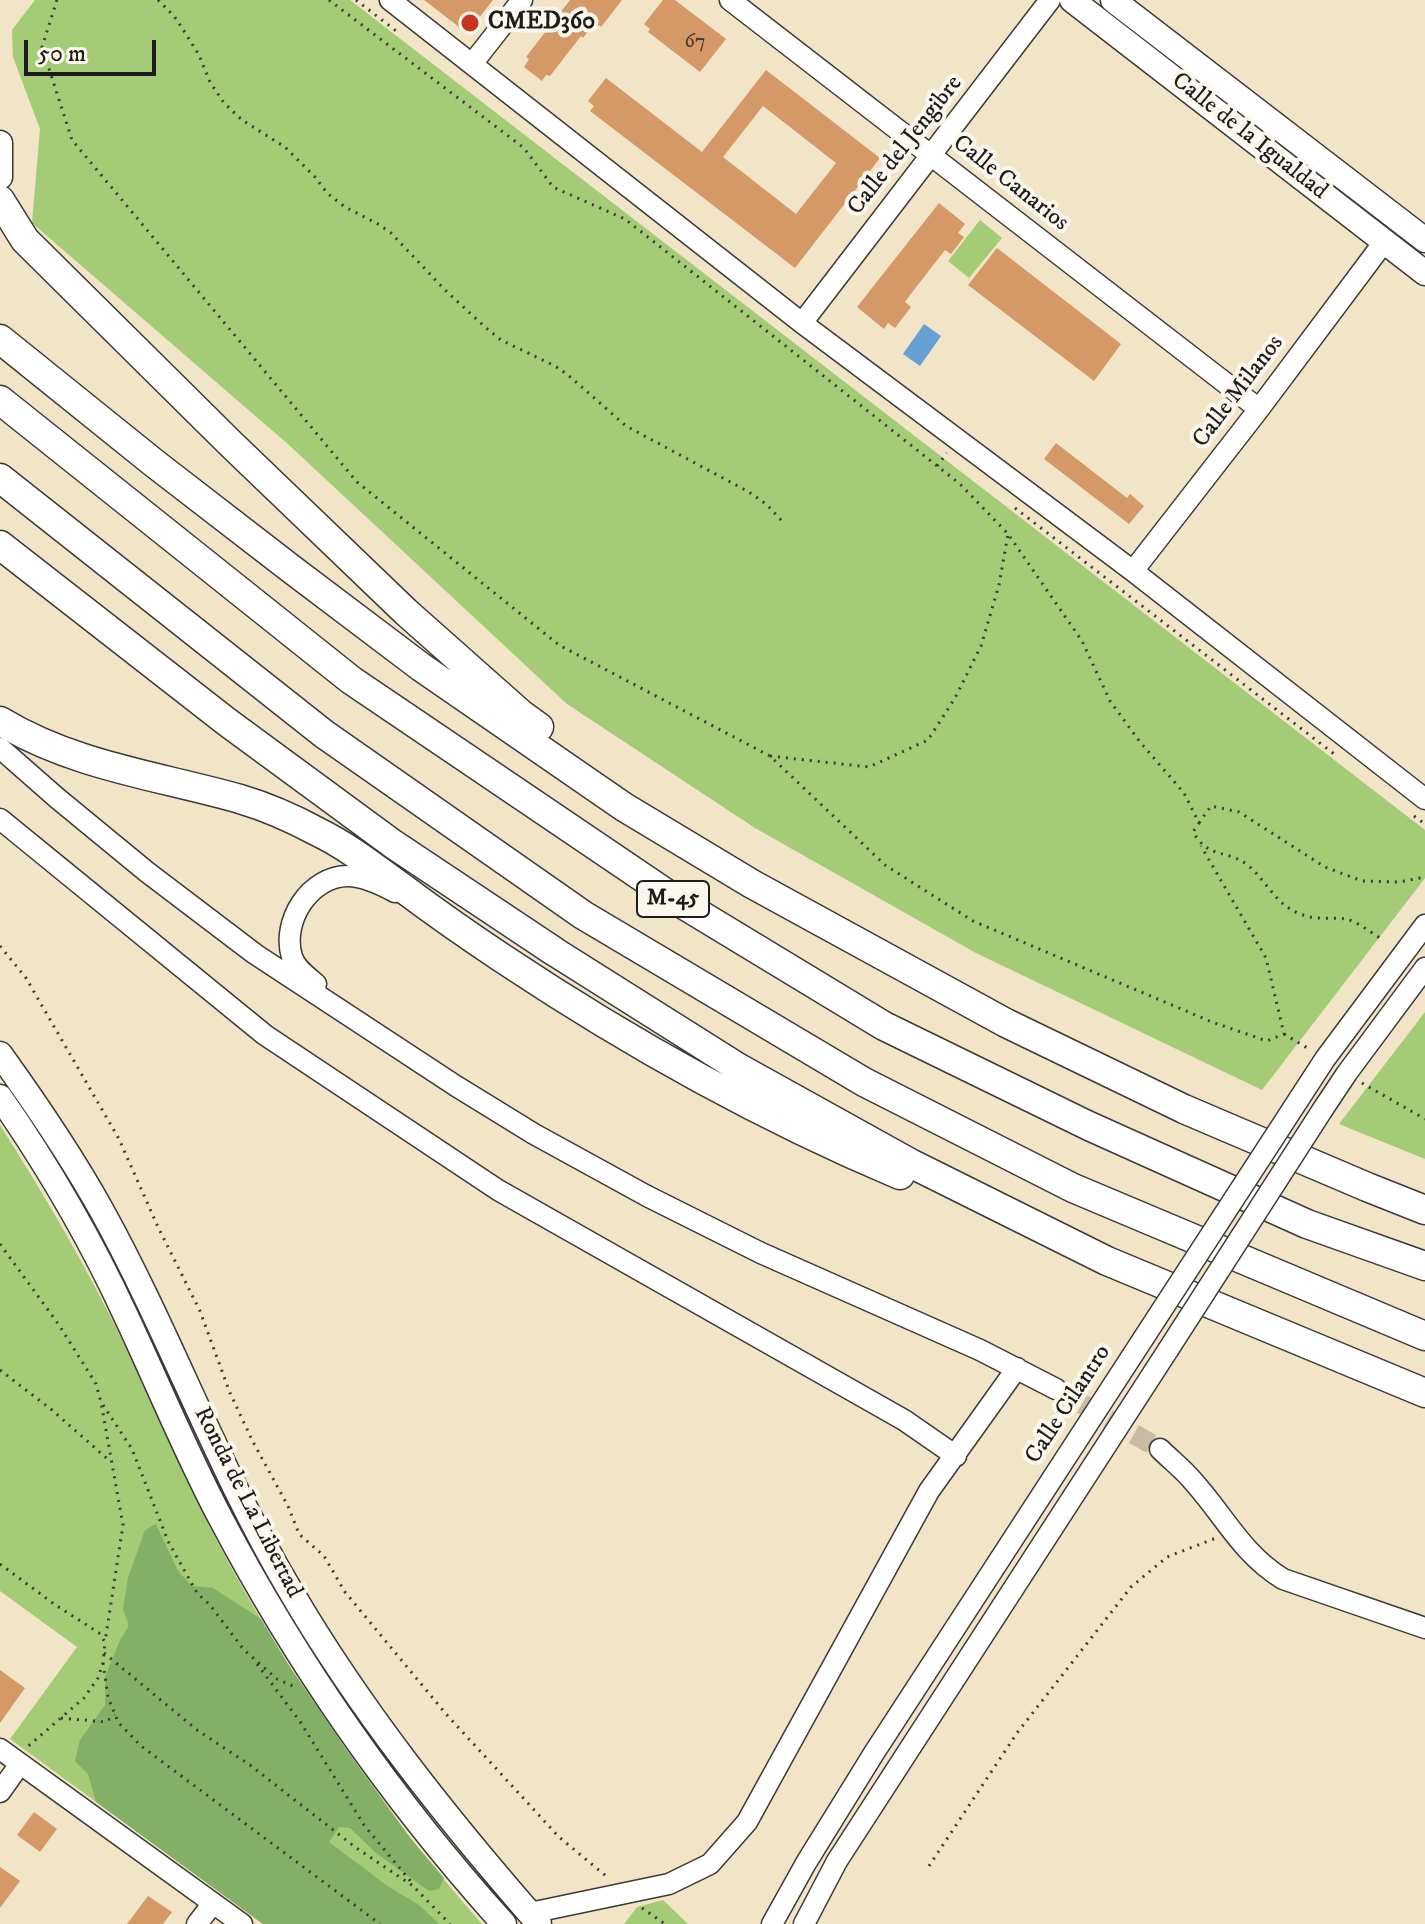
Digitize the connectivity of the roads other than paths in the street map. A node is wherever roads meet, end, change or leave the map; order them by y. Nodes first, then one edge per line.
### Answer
1 (390, 0) edge
2 (522, 0) edge
3 (730, 0) edge
4 (1050, 0) edge
5 (1072, 0) edge
6 (1113, 0) edge
7 (472, 64) junction
8 (0, 143) edge
9 (931, 156) junction
10 (0, 177) edge
11 (0, 200) edge
12 (1425, 240) edge
13 (1384, 242) junction
14 (1425, 273) edge
15 (802, 323) junction
16 (0, 339) edge
17 (0, 400) edge
18 (1259, 409) junction
19 (0, 478) edge
20 (0, 545) edge
21 (1133, 571) junction
22 (0, 721) edge
23 (0, 748) edge
24 (1425, 799) edge
25 (0, 819) edge
26 (752, 884) junction
27 (441, 916) junction
28 (1425, 925) edge
29 (1425, 968) edge
30 (385, 1039) junction
31 (0, 1054) edge
32 (0, 1097) edge
33 (1425, 1210) edge
34 (1021, 1218) junction
35 (1425, 1266) edge
36 (1425, 1336) edge
37 (1017, 1368) junction
38 (1056, 1389) tunnel mouth
39 (1425, 1393) edge
40 (1160, 1449) tunnel mouth
41 (956, 1456) junction
42 (1425, 1628) edge
43 (0, 1749) edge
44 (21, 1758) junction
45 (0, 1792) edge
46 (213, 1903) junction
47 (534, 1918) edge
48 (197, 1924) edge
49 (242, 1924) edge
50 (504, 1924) edge
51 (772, 1924) edge
52 (804, 1924) edge

1 - 7 street
2 - 7 street
3 - 9 street, Calle Canarios
4 - 9 street, Calle del Jengibre
5 - 13 main road, Calle de la Igualdad
6 - 12 main road, Calle de la Igualdad
7 - 15 street
8 - 10 main road
9 - 15 street, Calle del Jengibre
9 - 18 street, Calle Canarios
11 - 26 highway
13 - 14 main road, Calle de la Igualdad
13 - 18 street, Calle Milanos
15 - 21 street
16 - 26 highway
17 - 35 highway, M-45
18 - 21 street, Calle Milanos
19 - 36 highway, M-45
20 - 34 highway
21 - 24 street
22 - 27 highway
23 - 30 street
25 - 41 street
26 - 33 highway
27 - 30 street
27 - 34 highway
28 - 51 street, Calle Cilantro, bridge
29 - 52 street, bridge
30 - 37 street
31 - 47 main road, Ronda de La Libertad
32 - 50 main road, Ronda de La Libertad
34 - 39 highway
37 - 38 street
37 - 41 street
40 - 42 street
41 - 47 street
43 - 44 street
44 - 45 street
44 - 46 street
46 - 48 street
46 - 49 street

